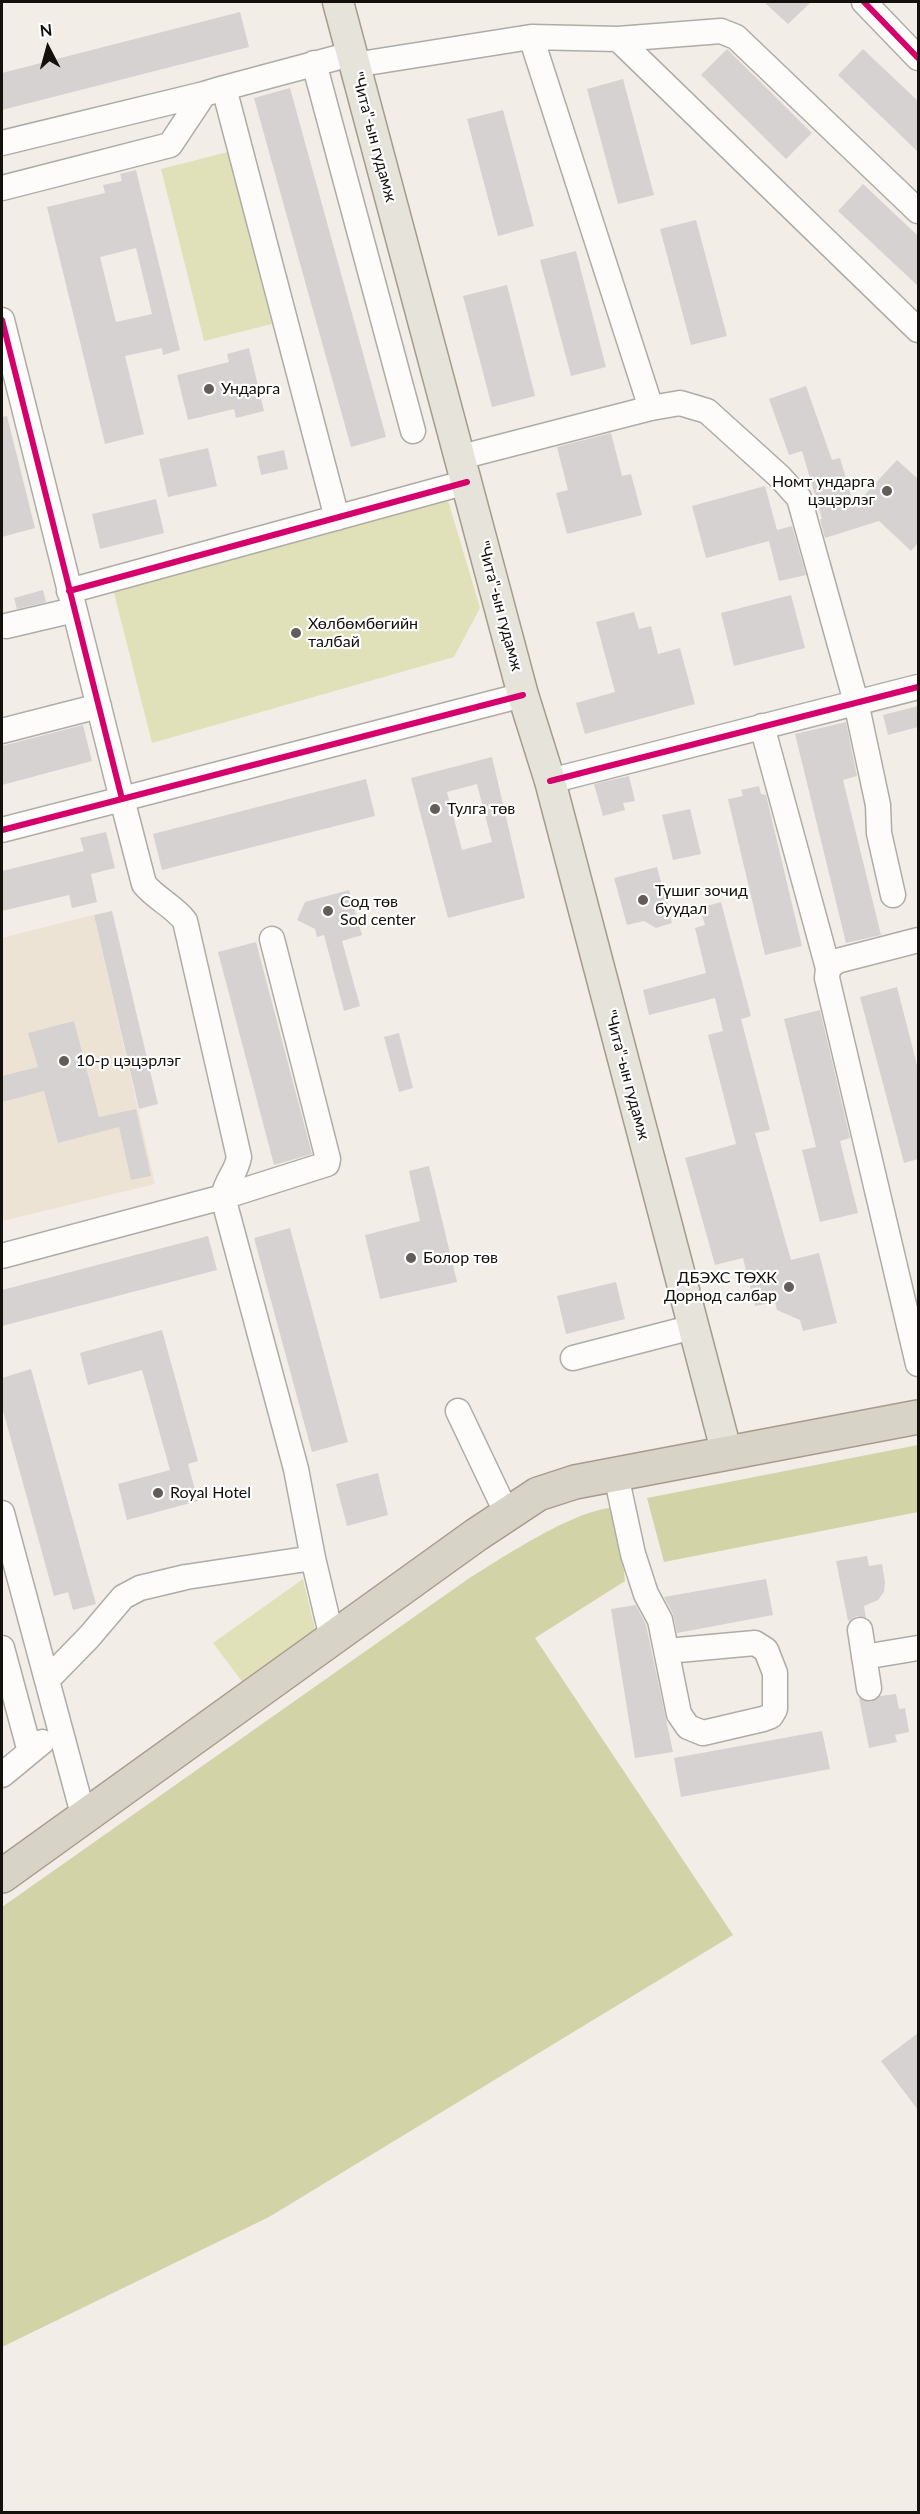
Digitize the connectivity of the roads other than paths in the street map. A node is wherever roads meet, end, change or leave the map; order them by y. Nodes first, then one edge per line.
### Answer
1 (338, 2) edge
2 (864, 2) edge
3 (531, 37) junction
4 (618, 39) junction
5 (918, 58) edge
6 (353, 60) junction
7 (314, 63) junction
8 (214, 91) junction
9 (2, 143) edge
10 (2, 188) edge
11 (918, 211) edge
12 (411, 274) junction
13 (376, 286) junction
14 (2, 320) edge
15 (918, 330) edge
16 (651, 408) junction
17 (413, 431) dead end
18 (464, 469) junction
19 (337, 518) junction
20 (71, 596) junction
21 (6, 626) dead end
22 (918, 687) edge
23 (523, 695) junction
24 (856, 702) junction
25 (99, 706) junction
26 (762, 726) junction
27 (2, 731) edge
28 (550, 781) junction
29 (122, 800) junction
30 (2, 830) edge
31 (893, 895) dead end
32 (272, 939) dead end
33 (918, 940) edge
34 (828, 968) junction
35 (223, 1197) junction
36 (2, 1256) edge
37 (698, 1322) junction
38 (573, 1358) dead end
39 (918, 1364) edge
40 (458, 1411) dead end
41 (918, 1417) edge
42 (727, 1454) junction
43 (616, 1475) junction
44 (2, 1513) edge
45 (507, 1514) junction
46 (313, 1557) junction
47 (860, 1630) dead end
48 (332, 1638) junction
49 (918, 1648) edge
50 (2, 1650) edge
51 (667, 1651) junction
52 (864, 1657) junction
53 (48, 1679) junction
54 (869, 1688) dead end
55 (60, 1728) junction
56 (30, 1752) junction
57 (2, 1775) edge
58 (84, 1818) junction
59 (2, 1876) edge

1 - 6 main road, "Чита"-ын гудамж
2 - 5 street
3 - 4 street
3 - 6 street
3 - 16 street
4 - 11 street
4 - 15 street
6 - 7 street
6 - 12 main road, "Чита"-ын гудамж
7 - 8 street
7 - 13 street
8 - 9 street
8 - 10 street
8 - 19 street
12 - 13 street
12 - 18 main road, "Чита"-ын гудамж
13 - 17 street
14 - 20 street
16 - 18 street
16 - 24 street
18 - 19 street
18 - 23 main road, "Чита"-ын гудамж
19 - 20 street
20 - 21 street
20 - 25 street
22 - 24 street
23 - 28 main road, "Чита"-ын гудамж
23 - 29 street
24 - 26 street
24 - 31 street
25 - 27 street
25 - 29 street
26 - 28 street
26 - 34 street
28 - 37 main road, "Чита"-ын гудамж
29 - 30 street
29 - 35 street
32 - 35 street
33 - 34 street
34 - 39 street
35 - 36 street
35 - 46 street
37 - 38 street
37 - 42 main road, "Чита"-ын гудамж
40 - 45 street
41 - 42 highway
42 - 43 highway
43 - 45 highway
43 - 51 street
44 - 53 street
45 - 48 highway
46 - 48 street
46 - 53 street
47 - 52 street
48 - 58 highway
49 - 52 street
50 - 56 street
51 - 51 street
52 - 54 street
53 - 55 street
55 - 56 street
55 - 58 street
56 - 57 street
58 - 59 highway

